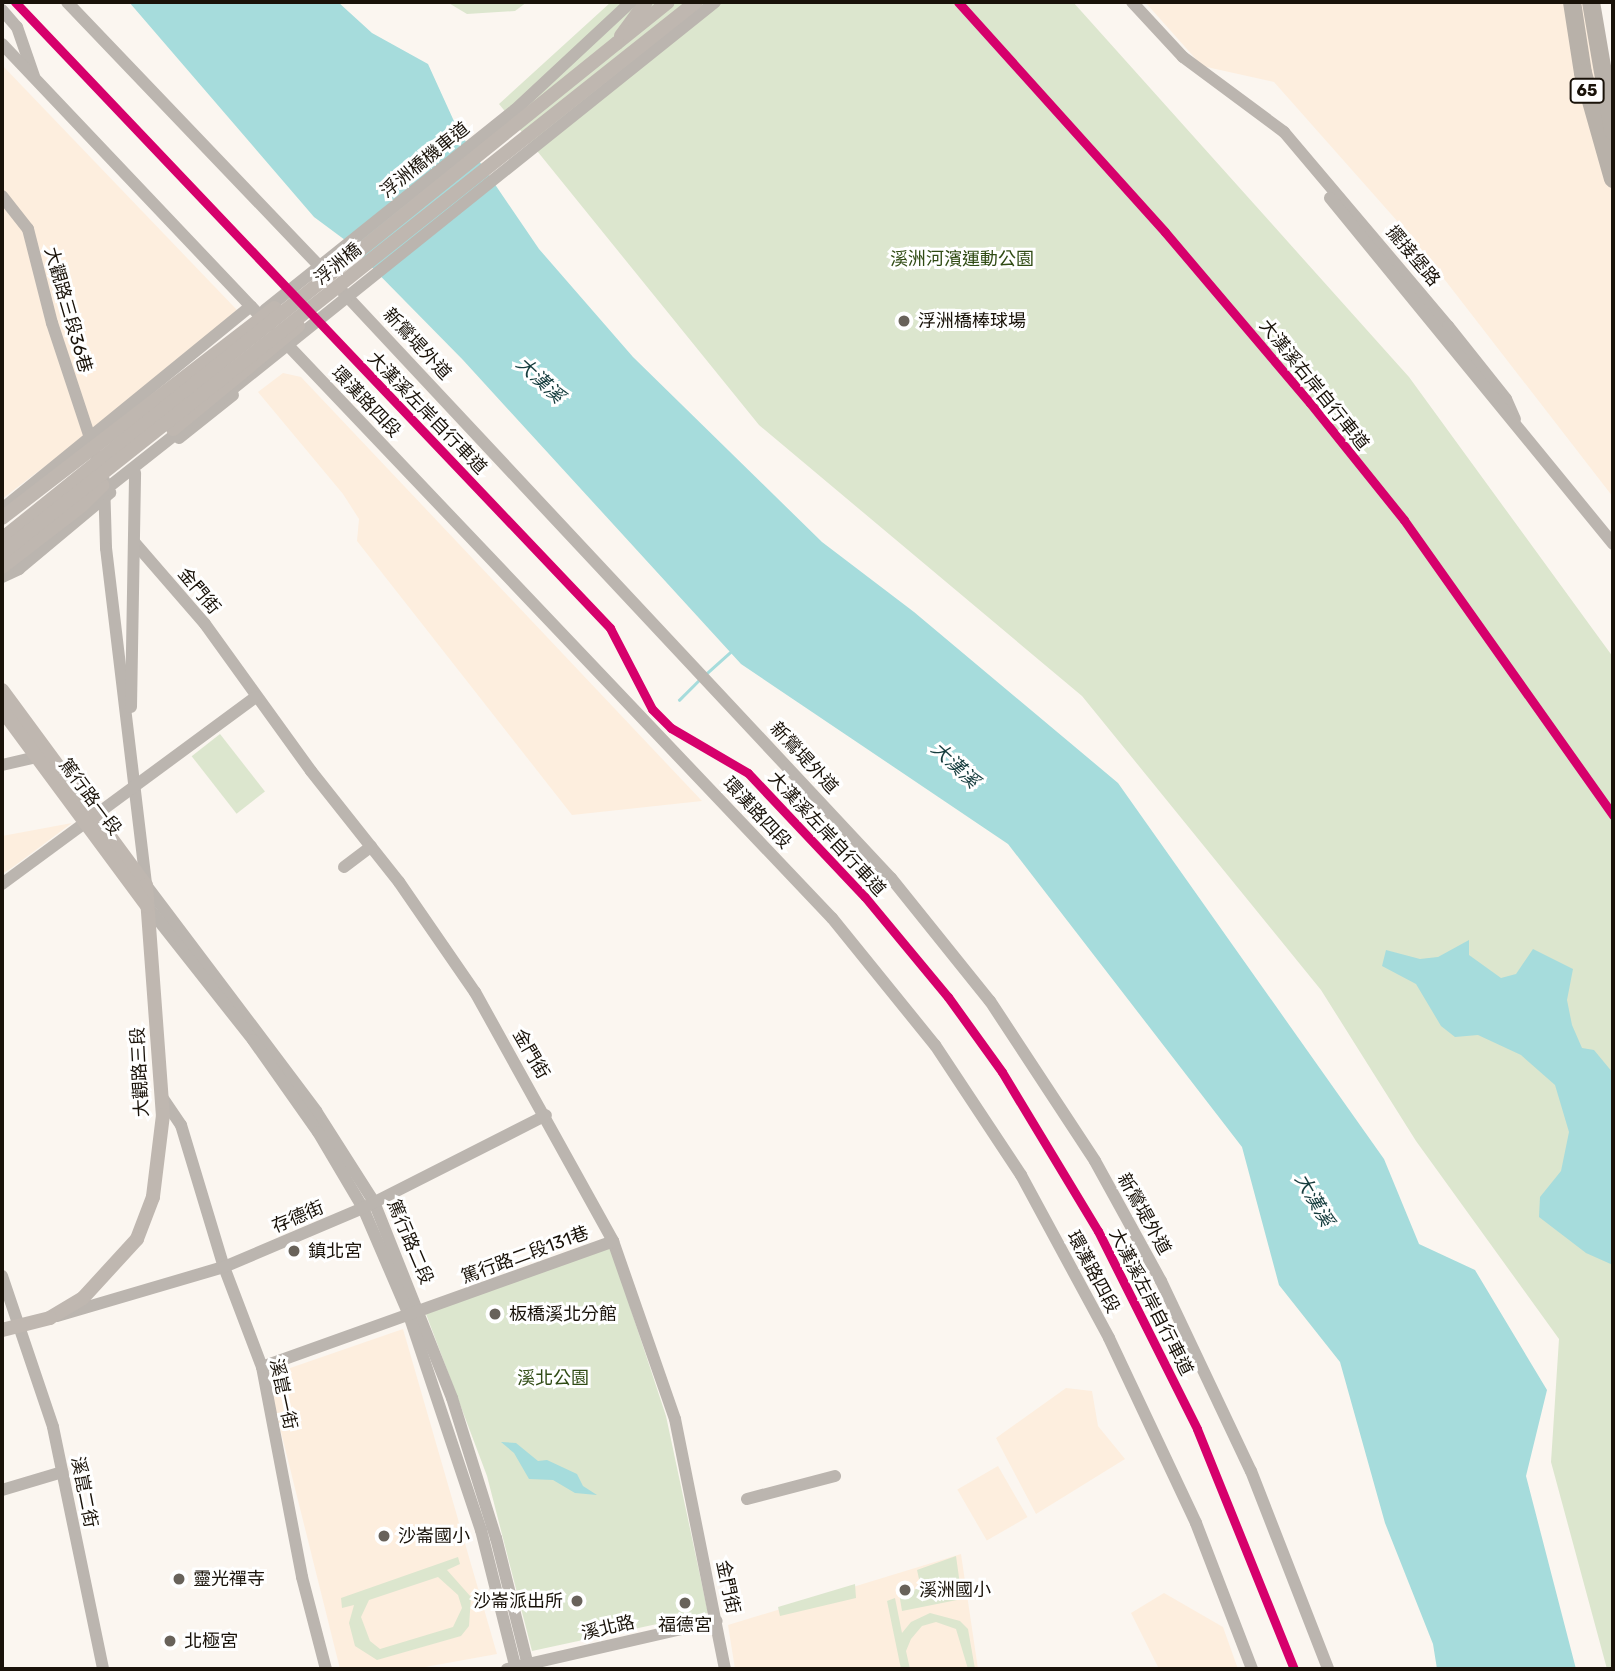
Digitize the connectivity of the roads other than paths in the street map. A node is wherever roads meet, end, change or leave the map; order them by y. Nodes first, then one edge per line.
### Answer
1 (66, 2) edge
2 (631, 2) edge
3 (646, 2) edge
4 (668, 2) edge
5 (696, 2) edge
6 (715, 2) edge
7 (1132, 2) edge
8 (1572, 2) edge
9 (1591, 2) edge
10 (2, 10) edge
11 (617, 43) junction
12 (2, 44) edge
13 (36, 79) junction
14 (1613, 131) edge
15 (1613, 179) edge
16 (2, 196) edge
17 (307, 290) junction
18 (318, 305) junction
19 (251, 306) junction
20 (233, 338) junction
21 (291, 349) junction
22 (189, 360) junction
23 (227, 400) junction
24 (91, 440) junction
25 (135, 473) junction
26 (106, 496) junction
27 (81, 506) junction
28 (2, 509) edge
29 (2, 518) edge
30 (2, 539) edge
31 (134, 542) junction
32 (1613, 544) edge
33 (2, 553) edge
34 (2, 567) edge
35 (2, 577) edge
36 (134, 618) junction
37 (116, 623) junction
38 (2, 690) edge
39 (256, 697) junction
40 (2, 709) edge
41 (129, 732) junction
42 (37, 757) junction
43 (2, 765) edge
44 (135, 784) junction
45 (89, 818) junction
46 (371, 846) junction
47 (344, 867) dead end
48 (2, 884) edge
49 (146, 886) junction
50 (148, 907) junction
51 (162, 1097) junction
52 (546, 1115) junction
53 (368, 1205) junction
54 (613, 1241) junction
55 (224, 1267) junction
56 (2, 1276) edge
57 (414, 1313) junction
58 (50, 1318) junction
59 (18, 1326) junction
60 (2, 1330) edge
61 (262, 1367) junction
62 (62, 1472) junction
63 (835, 1476) dead end
64 (2, 1490) edge
65 (747, 1499) dead end
66 (717, 1621) junction
67 (519, 1668) edge
68 (103, 1669) edge
69 (326, 1669) edge
70 (724, 1669) edge
71 (1252, 1669) edge
72 (1328, 1669) edge

1 - 72 street, 新鶯堤外道
2 - 20 street, 浮洲橋機車道, bridge
3 - 11 main road, 浮洲橋
4 - 11 main road, 浮洲橋
5 - 18 main road, 浮洲橋, bridge
6 - 27 street, bridge
7 - 32 street, 擺接堡路
8 - 15 highway, 65
9 - 14 highway, 65
10 - 13 street
11 - 17 main road, 浮洲橋, bridge
12 - 13 street, 環漢路四段
13 - 19 street, 環漢路四段
16 - 24 street, 大觀路三段36巷
17 - 20 main road, bridge
17 - 30 main road, 浮洲橋, bridge
18 - 27 main road, bridge
18 - 33 main road, 浮洲橋, bridge
19 - 21 street, 環漢路四段
19 - 22 street
20 - 29 main road, bridge
21 - 23 street
21 - 71 street, 環漢路四段
22 - 23 street
22 - 24 street
23 - 25 street
24 - 26 street, 大觀路三段36巷
24 - 28 street
25 - 26 street
25 - 31 street, 大觀路三段
26 - 35 street
26 - 37 street, 大觀路三段
27 - 34 main road
31 - 36 street, 大觀路三段
31 - 39 street, 金門街
36 - 37 street
36 - 41 street, 大觀路三段
37 - 41 street, 大觀路三段
38 - 45 main road, 篤行路一段
39 - 44 street
39 - 46 street, 金門街
40 - 42 main road, 篤行路一段
41 - 44 street, 大觀路三段
42 - 43 street
42 - 45 main road, 篤行路一段
44 - 45 street
44 - 49 street, 大觀路三段
45 - 48 street
45 - 49 main road, 篤行路一段
45 - 50 main road, 篤行路一段
46 - 47 street
46 - 52 street, 金門街
49 - 50 main road, 大觀路三段
49 - 53 street, 篤行路二段
50 - 51 main road, 大觀路三段
50 - 53 street, 篤行路二段
51 - 55 street, 溪崑一街
51 - 58 main road, 大觀路三段
52 - 53 street, 存德街
52 - 54 street, 金門街
53 - 55 street, 存德街
53 - 57 street, 篤行路二段
54 - 57 street, 篤行路二段131巷
54 - 66 street, 金門街
55 - 58 street, 存德街
55 - 61 street, 溪崑一街
56 - 59 street, 溪崑二街
57 - 61 street, 篤行路二段131巷
57 - 67 street, 篤行路二段
58 - 59 main road, 大觀路三段
59 - 60 main road, 大觀路三段
59 - 62 street, 溪崑二街
61 - 69 street, 溪崑一街
62 - 64 street
62 - 68 street, 溪崑二街
63 - 65 street
66 - 67 street, 溪北路
66 - 70 street, 金門街

